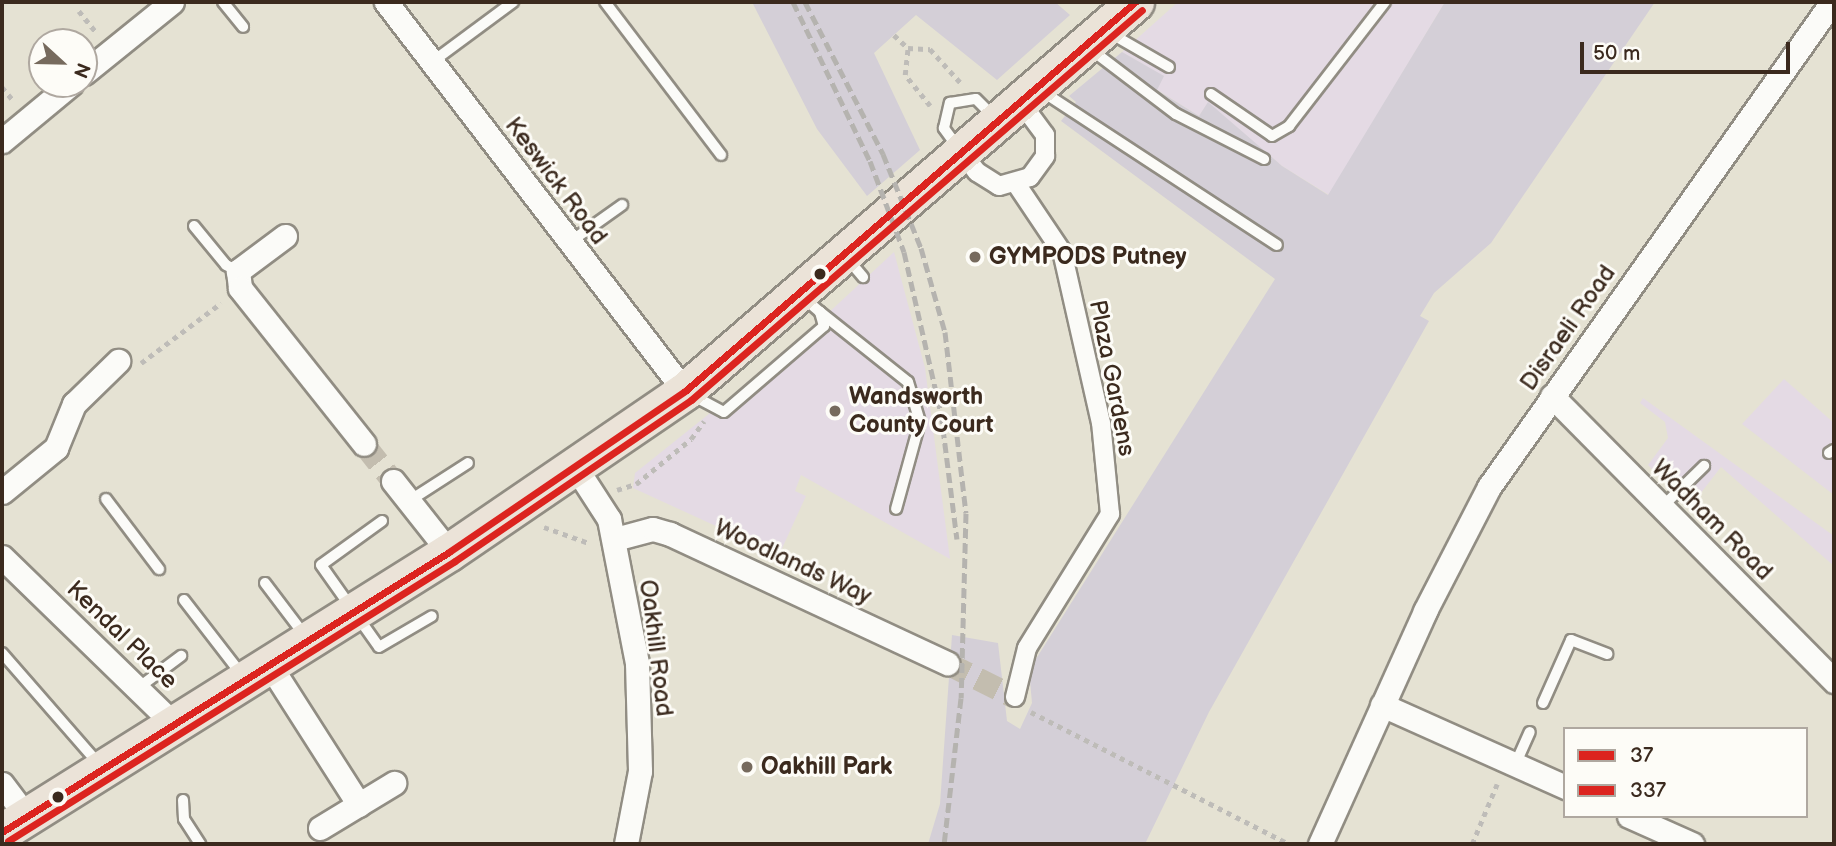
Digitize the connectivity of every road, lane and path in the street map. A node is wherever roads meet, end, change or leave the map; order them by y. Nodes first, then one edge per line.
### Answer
1 (172, 2) edge
2 (223, 2) edge
3 (386, 2) edge
4 (513, 2) edge
5 (605, 2) edge
6 (1135, 2) edge
7 (1385, 2) edge
8 (1832, 2) edge
9 (243, 27) dead end
10 (894, 35) dead end
11 (1093, 36) junction
12 (908, 48) junction
13 (98, 62) edge
14 (432, 62) junction
15 (1170, 67) dead end
16 (1211, 94) dead end
17 (962, 97) junction
18 (54, 98) edge
19 (1017, 102) junction
20 (944, 114) junction
21 (2, 141) edge
22 (961, 151) junction
23 (721, 155) dead end
24 (1265, 159) dead end
25 (1017, 185) junction
26 (622, 205) dead end
27 (194, 226) dead end
28 (285, 236) dead end
29 (570, 242) junction
30 (1277, 245) dead end
31 (239, 280) junction
32 (809, 302) junction
33 (118, 361) joint
34 (685, 391) junction
35 (1552, 396) junction
36 (364, 444) tunnel mouth
37 (468, 463) dead end
38 (1703, 466) dead end
39 (576, 468) junction
40 (393, 481) tunnel mouth
41 (2, 492) edge
42 (106, 499) dead end
43 (409, 502) junction
44 (1662, 507) junction
45 (896, 509) dead end
46 (505, 515) junction
47 (382, 521) dead end
48 (615, 539) junction
49 (449, 552) junction
50 (2, 557) edge
51 (159, 569) dead end
52 (265, 583) dead end
53 (184, 600) dead end
54 (355, 611) junction
55 (432, 615) dead end
56 (309, 640) junction
57 (2, 653) edge
58 (1607, 654) dead end
59 (181, 656) dead end
60 (947, 663) tunnel mouth
61 (257, 672) junction
62 (1834, 681) edge
63 (138, 688) junction
64 (1015, 697) dead end
65 (1543, 703) dead end
66 (1381, 705) junction
67 (1029, 711) dead end
68 (174, 724) junction
69 (1530, 732) dead end
70 (1510, 763) junction
71 (103, 769) junction
72 (394, 783) dead end
73 (2, 784) edge
74 (1563, 786) edge
75 (183, 800) dead end
76 (359, 805) junction
77 (1634, 818) edge
78 (14, 824) edge
79 (320, 828) dead end
80 (200, 844) edge
81 (626, 844) edge
82 (1289, 844) edge
83 (1320, 844) edge
84 (1472, 844) edge
85 (1692, 844) edge

1 - 13 street
2 - 9 lane
3 - 14 street, Keswick Road
4 - 14 lane
5 - 23 lane
6 - 11 highway
7 - 16 lane
8 - 35 street, Disraeli Road
10 - 12 path
11 - 15 lane
11 - 19 highway
11 - 24 lane
12 - 17 path
12 - 20 path
14 - 29 street, Keswick Road
17 - 19 lane
17 - 20 lane
18 - 21 street
19 - 22 highway
19 - 25 street
19 - 30 lane
20 - 22 lane
22 - 25 street
22 - 32 highway
25 - 64 street, Plaza Gardens
26 - 29 lane
27 - 31 lane
28 - 31 street
29 - 34 street, Keswick Road
31 - 33 path
31 - 36 street
32 - 34 highway
32 - 45 lane
33 - 41 street
34 - 39 highway
35 - 44 street, Wadham Road
35 - 66 street, Disraeli Road
37 - 43 lane
38 - 44 lane
39 - 46 highway
39 - 48 street, Oakhill Road
40 - 43 street
42 - 51 lane
43 - 49 street
44 - 62 street, Wadham Road
46 - 48 path
46 - 49 highway
47 - 54 lane
48 - 60 street, Woodlands Way
48 - 81 street, Oakhill Road
49 - 54 highway
50 - 63 street, Kendal Place
52 - 56 lane
53 - 61 lane
54 - 55 lane
54 - 56 highway
56 - 61 highway
57 - 71 lane
58 - 65 lane
59 - 63 lane
61 - 68 highway
61 - 76 street
63 - 68 street, Kendal Place
66 - 70 street
66 - 83 street, Disraeli Road
67 - 82 path
68 - 71 highway
69 - 70 lane
70 - 74 street
70 - 84 path
71 - 78 highway
72 - 76 street
73 - 78 street
75 - 80 lane
76 - 79 street
77 - 85 street

